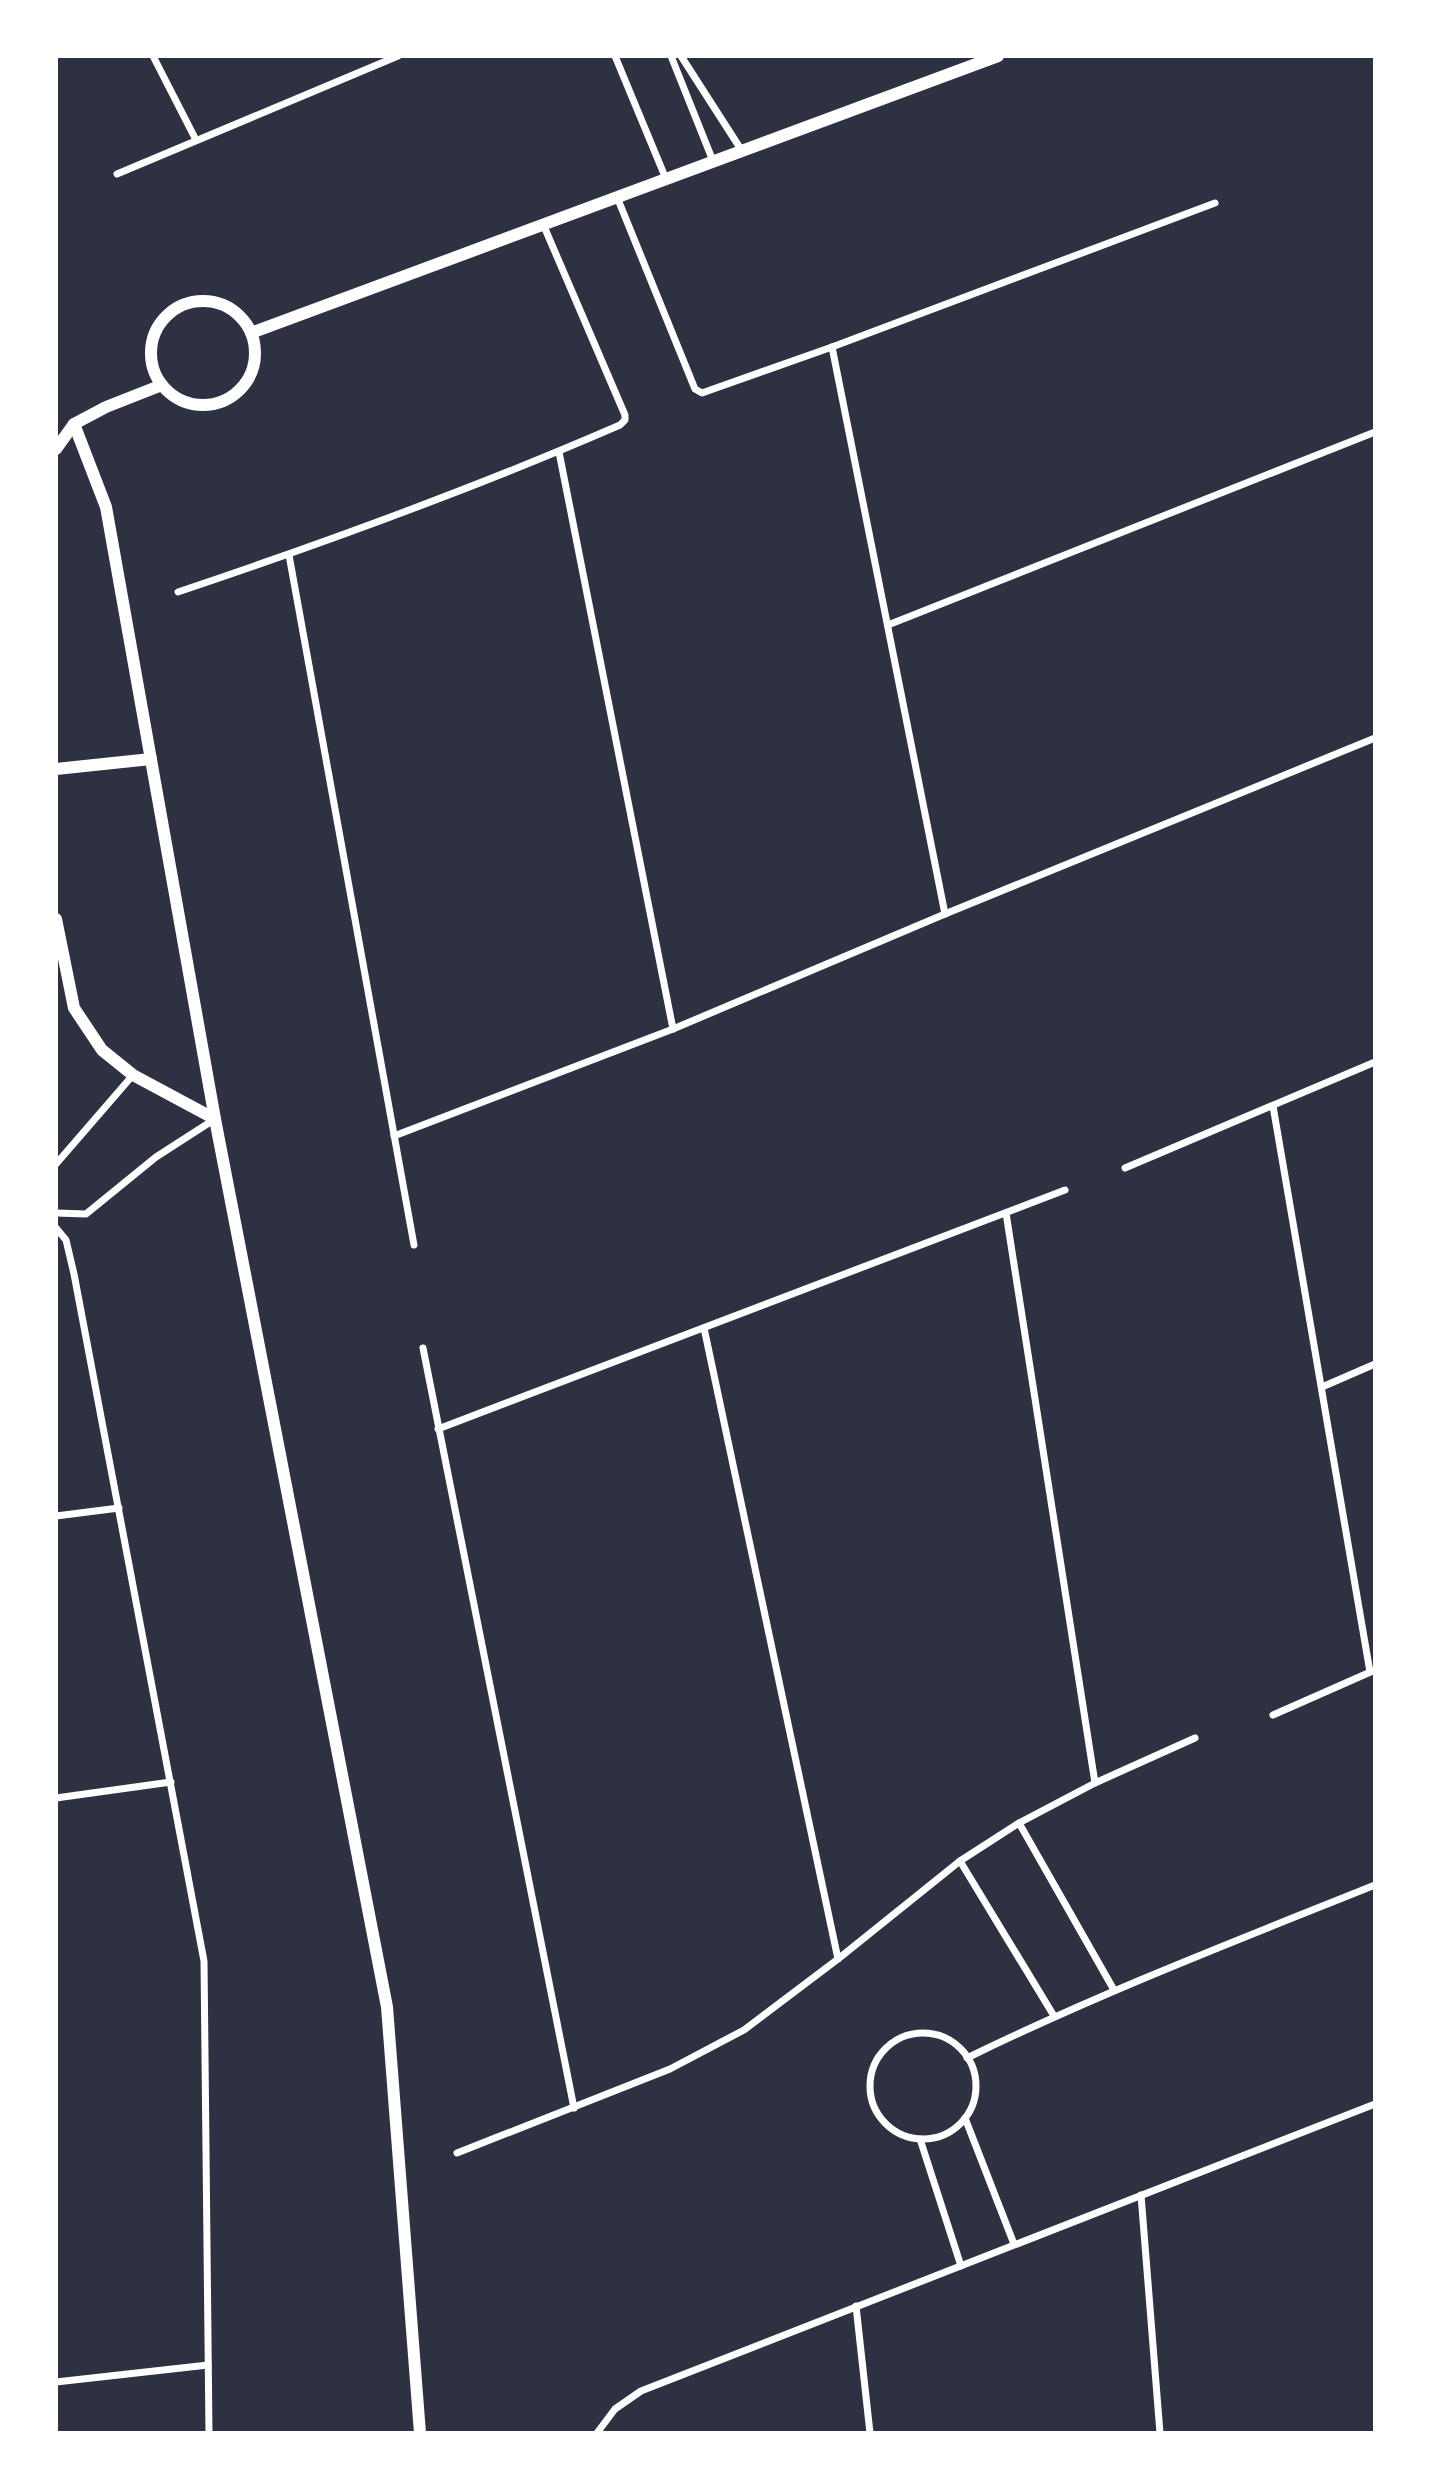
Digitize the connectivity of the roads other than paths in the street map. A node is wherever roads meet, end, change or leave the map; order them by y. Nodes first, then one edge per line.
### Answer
1 (153, 56) edge
2 (398, 56) edge
3 (615, 56) edge
4 (671, 56) edge
5 (681, 56) edge
6 (998, 56) edge
7 (196, 140) junction
8 (742, 151) junction
9 (713, 162) junction
10 (117, 174) dead end
11 (666, 179) junction
12 (617, 197) junction
13 (1215, 203) dead end
14 (543, 224) junction
15 (251, 333) junction
16 (832, 348) junction
17 (162, 385) junction
18 (74, 424) junction
19 (1375, 432) edge
20 (56, 449) edge
21 (559, 452) junction
22 (289, 555) junction
23 (178, 592) dead end
24 (888, 625) junction
25 (1375, 738) edge
26 (151, 759) junction
27 (56, 769) edge
28 (945, 914) junction
29 (56, 919) edge
30 (673, 1028) junction
31 (1375, 1062) edge
32 (133, 1075) junction
33 (1273, 1106) junction
34 (215, 1119) junction
35 (394, 1136) junction
36 (56, 1164) edge
37 (1125, 1168) dead end
38 (1065, 1190) dead end
39 (56, 1213) edge
40 (1006, 1213) junction
41 (56, 1228) edge
42 (414, 1245) dead end
43 (704, 1328) junction
44 (423, 1348) dead end
45 (1375, 1364) edge
46 (1322, 1387) junction
47 (438, 1429) junction
48 (119, 1508) junction
49 (56, 1516) edge
50 (1373, 1671) edge
51 (1273, 1715) dead end
52 (1195, 1738) dead end
53 (171, 1782) junction
54 (1095, 1783) junction
55 (56, 1798) edge
56 (1019, 1823) junction
57 (960, 1861) junction
58 (1375, 1885) edge
59 (838, 1959) junction
60 (1115, 1990) junction
61 (1054, 2016) junction
62 (967, 2058) junction
63 (1375, 2104) edge
64 (574, 2108) junction
65 (965, 2118) junction
66 (920, 2139) junction
67 (457, 2153) dead end
68 (1141, 2195) junction
69 (1014, 2244) junction
70 (961, 2266) junction
71 (856, 2306) junction
72 (208, 2365) junction
73 (56, 2382) edge
74 (598, 2431) edge
75 (209, 2433) edge
76 (420, 2433) edge
77 (870, 2433) edge
78 (1160, 2433) edge

1 - 7 street
2 - 7 street
3 - 11 street
4 - 9 street
5 - 8 street
6 - 8 street
7 - 10 street
8 - 9 street
9 - 11 street
11 - 12 street
12 - 14 street
12 - 16 street
13 - 16 street
14 - 15 street
14 - 21 street
15 - 17 street
15 - 17 street
16 - 24 street
17 - 18 street
18 - 20 street
18 - 26 street
19 - 24 street
21 - 22 street
21 - 30 street
22 - 23 street
22 - 35 street
24 - 28 street
25 - 28 street
26 - 27 street
26 - 34 street
28 - 30 street
29 - 32 street
30 - 35 street
31 - 33 street
32 - 34 street
32 - 36 street
33 - 37 street
33 - 46 street
34 - 39 street
34 - 76 street
35 - 42 street
38 - 40 street
40 - 43 street
40 - 54 street
41 - 48 street
43 - 47 street
43 - 59 street
44 - 47 street
45 - 46 street
46 - 50 street
47 - 64 street
48 - 49 street
48 - 53 street
50 - 51 street
52 - 54 street
53 - 55 street
53 - 72 street
54 - 56 street
56 - 57 street
56 - 60 street
57 - 59 street
57 - 61 street
58 - 60 street
59 - 64 street
60 - 61 street
61 - 62 street
62 - 65 street
62 - 66 street
63 - 68 street
64 - 67 street
65 - 66 street
65 - 69 street
66 - 70 street
68 - 69 street
68 - 78 street
69 - 70 street
70 - 71 street
71 - 74 street
71 - 77 street
72 - 73 street
72 - 75 street

